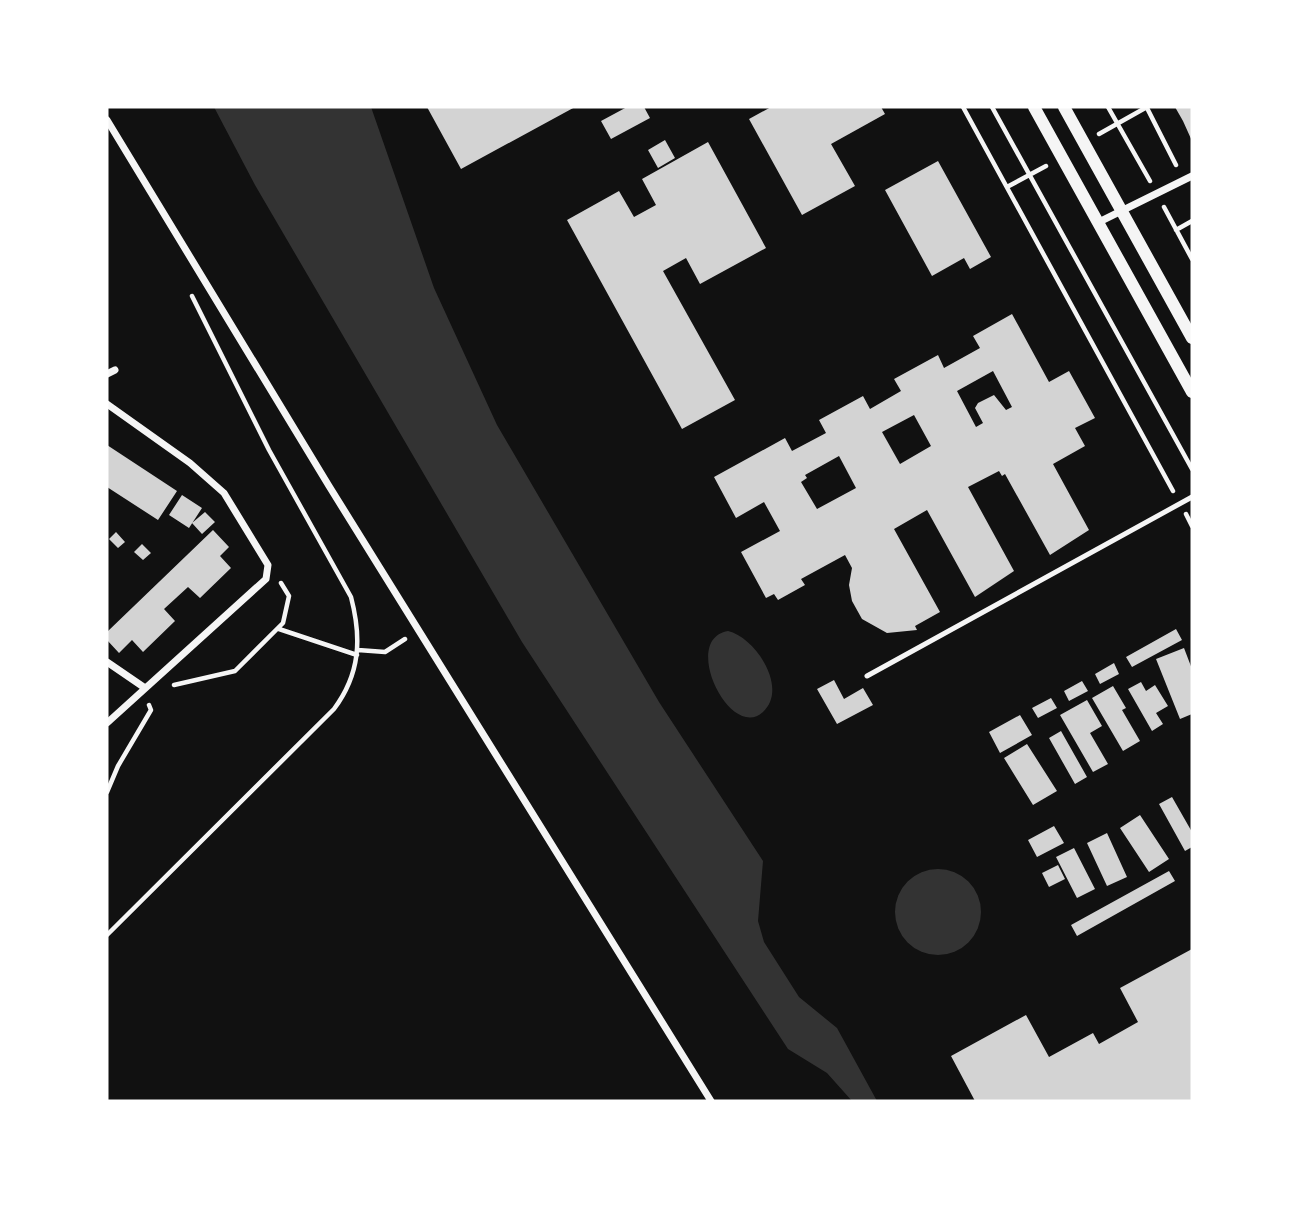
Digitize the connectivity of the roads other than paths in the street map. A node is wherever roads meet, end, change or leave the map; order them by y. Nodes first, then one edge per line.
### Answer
1 (1034, 107) edge
2 (1064, 107) edge
3 (107, 120) edge
4 (1192, 176) edge
5 (1121, 211) junction
6 (1099, 222) junction
7 (1192, 338) edge
8 (115, 370) dead end
9 (107, 374) edge
10 (1192, 392) edge
11 (107, 404) edge
12 (1192, 496) edge
13 (107, 662) edge
14 (867, 676) dead end
15 (145, 688) junction
16 (107, 723) edge
17 (711, 1101) edge

1 - 6 street
2 - 5 street
3 - 17 street
4 - 5 street
5 - 6 street
5 - 7 street
6 - 10 street
8 - 9 street
11 - 15 street
12 - 14 lane
13 - 15 street
15 - 16 street

